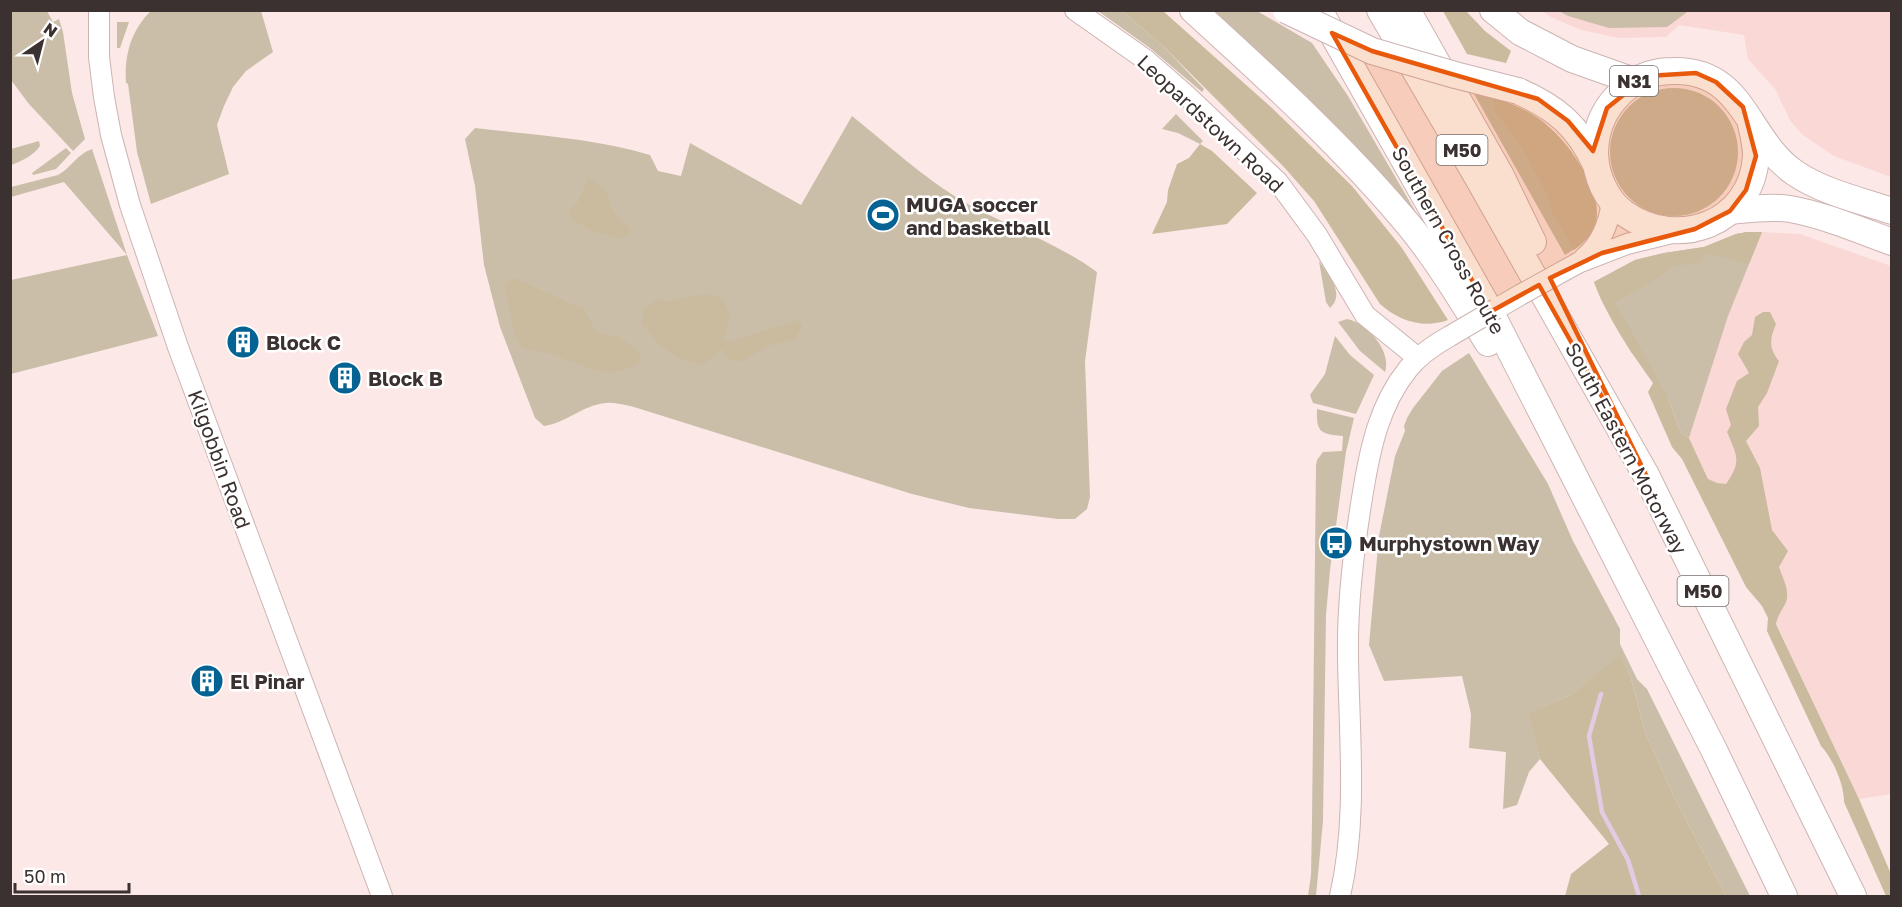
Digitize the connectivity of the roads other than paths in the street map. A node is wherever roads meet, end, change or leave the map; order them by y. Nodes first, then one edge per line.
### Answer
1 (99, 10) edge
2 (1075, 10) edge
3 (1193, 10) edge
4 (1286, 10) edge
5 (1319, 10) edge
6 (1380, 10) edge
7 (1407, 10) edge
8 (1493, 10) edge
9 (1634, 81) junction
10 (1750, 120) junction
11 (1596, 165) junction
12 (1612, 201) junction
13 (1730, 211) junction
14 (1892, 212) edge
15 (1678, 231) junction
16 (1892, 242) edge
17 (1578, 263) junction
18 (1418, 358) junction
19 (1573, 474) junction
20 (1646, 475) junction
21 (382, 897) edge
22 (1340, 897) edge
23 (1784, 897) edge
24 (1853, 897) edge

1 - 21 street, Kilgobbin Road
2 - 18 street, Leopardstown Road
3 - 19 highway
4 - 11 highway, bridge
5 - 19 highway, Southern Cross Route / M50
6 - 20 highway, South Eastern Motorway / M50
7 - 20 highway
8 - 9 highway
9 - 10 highway, N31
9 - 11 highway, N31
10 - 13 highway, N31
10 - 14 highway, N31
11 - 12 highway, N31
12 - 15 highway, N31
12 - 17 street
13 - 15 highway, N31
13 - 16 highway, N31
15 - 17 street
17 - 18 street, bridge
18 - 22 street
19 - 23 highway, M50
20 - 24 highway, South Eastern Motorway / M50

